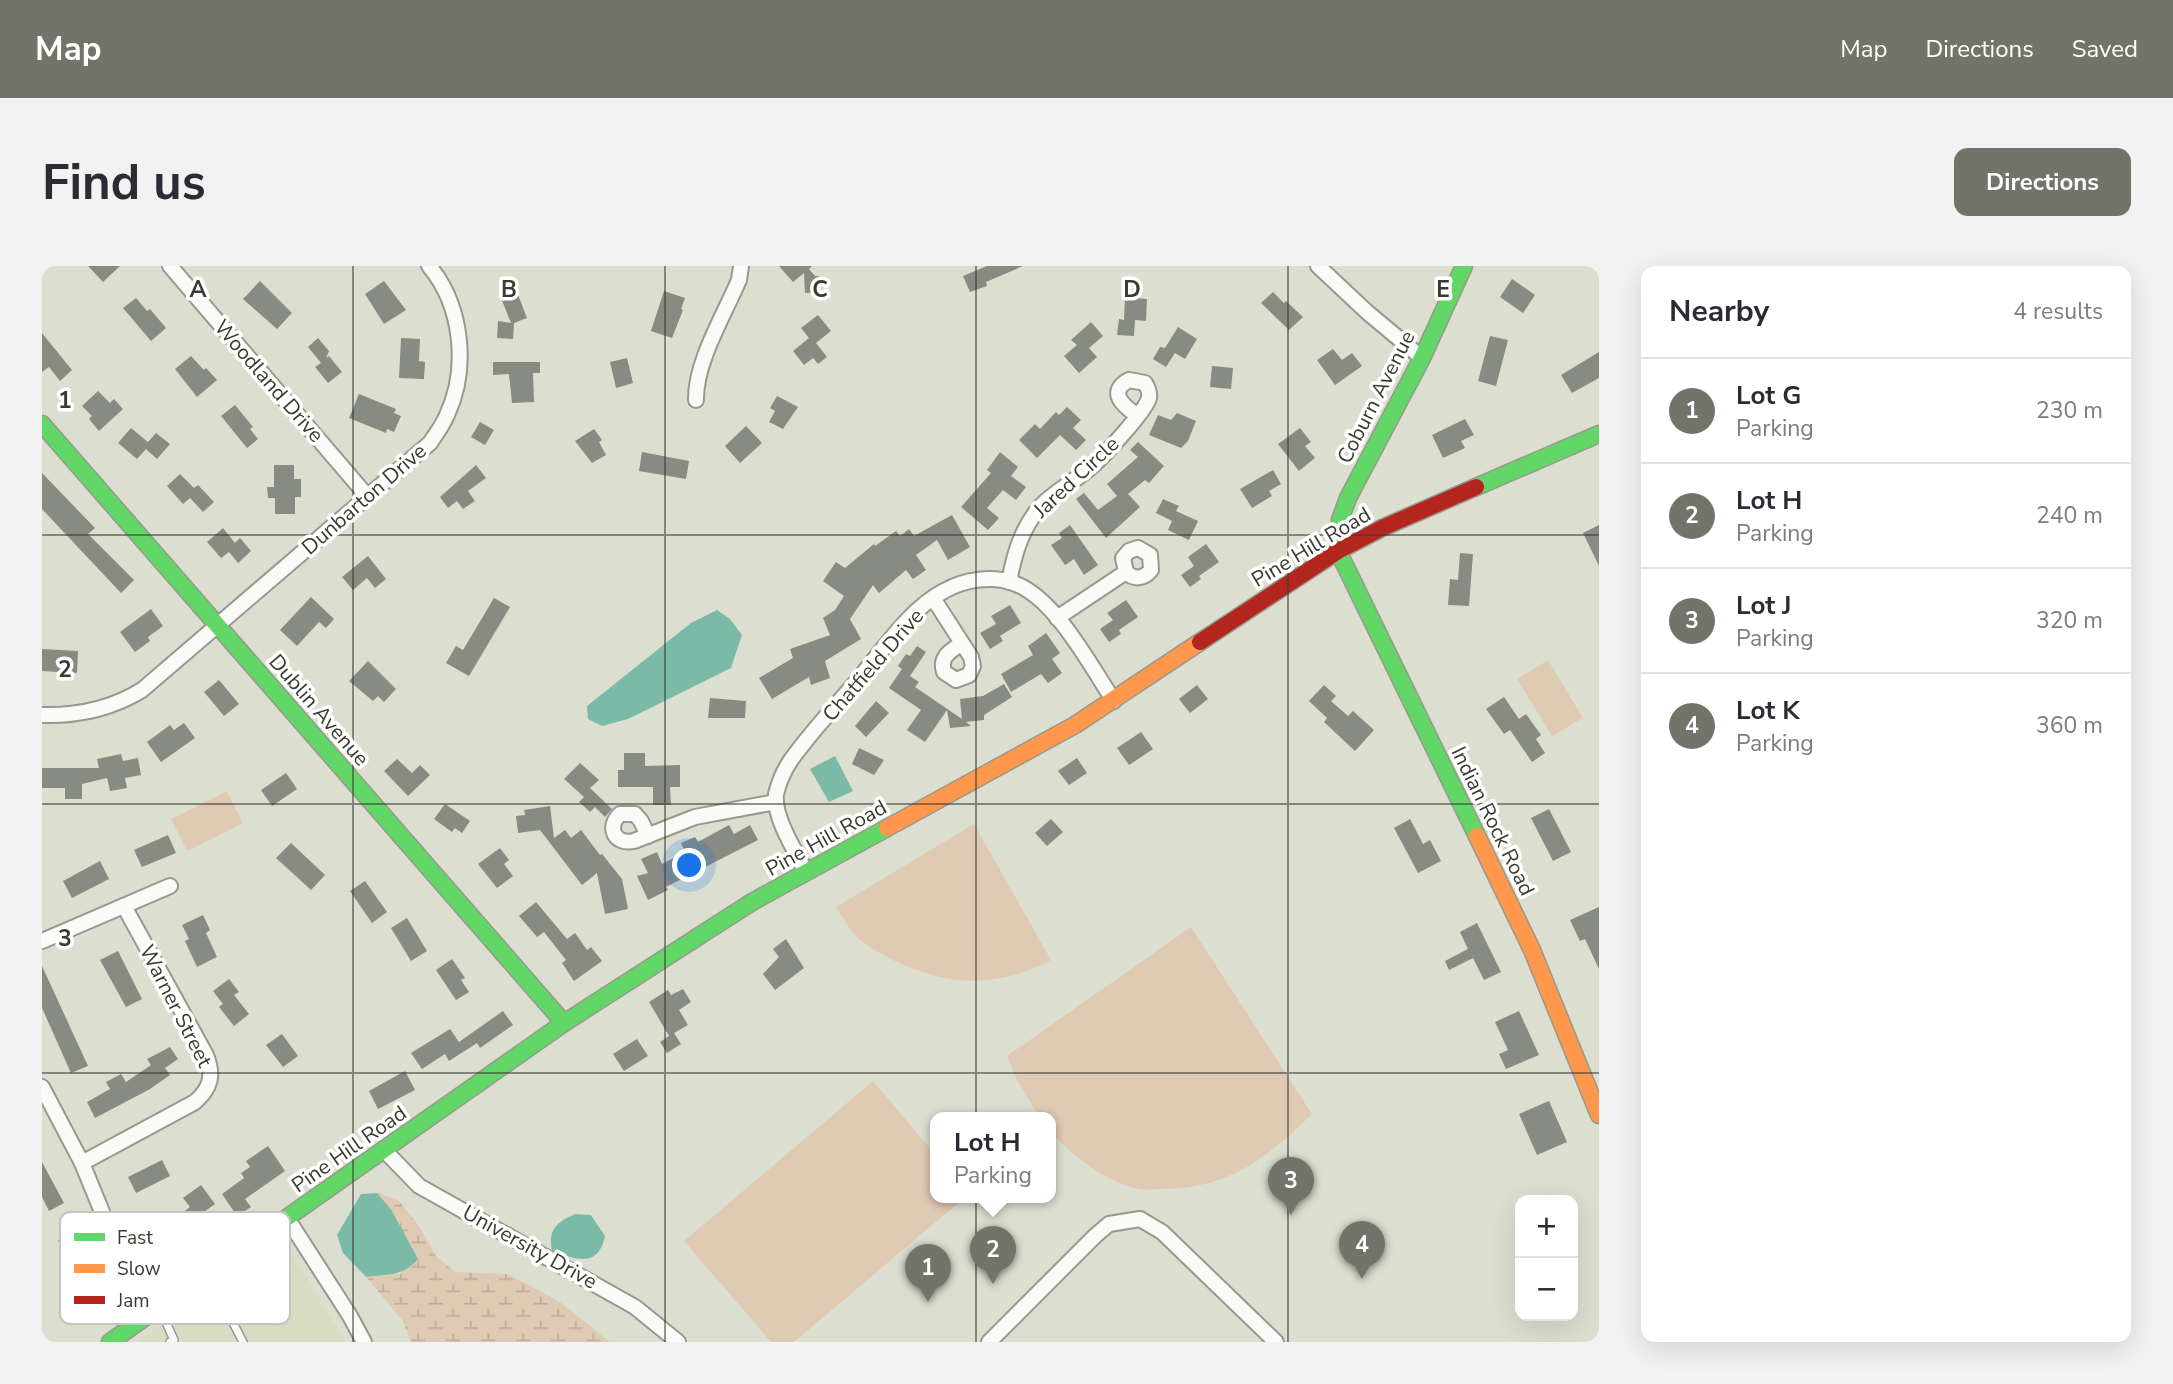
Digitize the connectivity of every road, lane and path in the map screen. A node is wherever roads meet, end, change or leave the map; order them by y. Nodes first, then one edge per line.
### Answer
1 (170, 266) edge
2 (429, 266) edge
3 (741, 266) edge
4 (1318, 266) edge
5 (1464, 266) edge
6 (1422, 358) junction
7 (696, 400) dead end
8 (1137, 415) dead end
9 (42, 424) edge
10 (1599, 435) edge
11 (368, 497) junction
12 (1338, 551) junction
13 (1126, 572) dead end
14 (1009, 582) junction
15 (933, 598) junction
16 (1057, 618) junction
17 (217, 625) junction
18 (962, 643) dead end
19 (1114, 701) junction
20 (42, 715) edge
21 (776, 802) junction
22 (648, 836) dead end
23 (806, 872) junction
24 (170, 886) dead end
25 (124, 906) junction
26 (42, 941) edge
27 (564, 1023) junction
28 (42, 1087) edge
29 (1599, 1115) edge
30 (384, 1150) junction
31 (82, 1163) junction
32 (105, 1212) edge
33 (290, 1216) edge
34 (290, 1223) edge
35 (140, 1324) edge
36 (161, 1324) edge
37 (234, 1324) edge
38 (110, 1342) edge
39 (170, 1342) edge
40 (243, 1342) edge
41 (364, 1342) edge
42 (678, 1342) edge
43 (989, 1342) edge
44 (1276, 1342) edge

1 - 11 street, Woodland Drive
2 - 11 street, Dunbarton Drive
3 - 7 street
4 - 6 street
5 - 6 street, Coburn Avenue
6 - 12 street, Coburn Avenue
8 - 14 street, Jared Circle
9 - 17 street, Dublin Avenue
10 - 12 street, Pine Hill Road
11 - 17 street, Dunbarton Drive
12 - 19 street, Pine Hill Road
12 - 29 street, Indian Rock Road
13 - 16 street
14 - 15 street, Chatfield Drive
14 - 16 street, Chatfield Drive
15 - 18 street
15 - 21 street, Chatfield Drive
16 - 19 street, Chatfield Drive
17 - 20 street, Dunbarton Drive
17 - 27 street, Dublin Avenue
19 - 23 street, Pine Hill Road
21 - 22 street
21 - 23 street
23 - 27 street, Pine Hill Road
24 - 25 street
25 - 26 street
25 - 31 street, Warner Street
27 - 30 street, Pine Hill Road
28 - 31 street
30 - 33 street, Pine Hill Road
30 - 42 street, University Drive
31 - 32 street
34 - 41 street
35 - 38 street, Pine Hill Road
36 - 39 lane
37 - 40 lane
43 - 44 street

